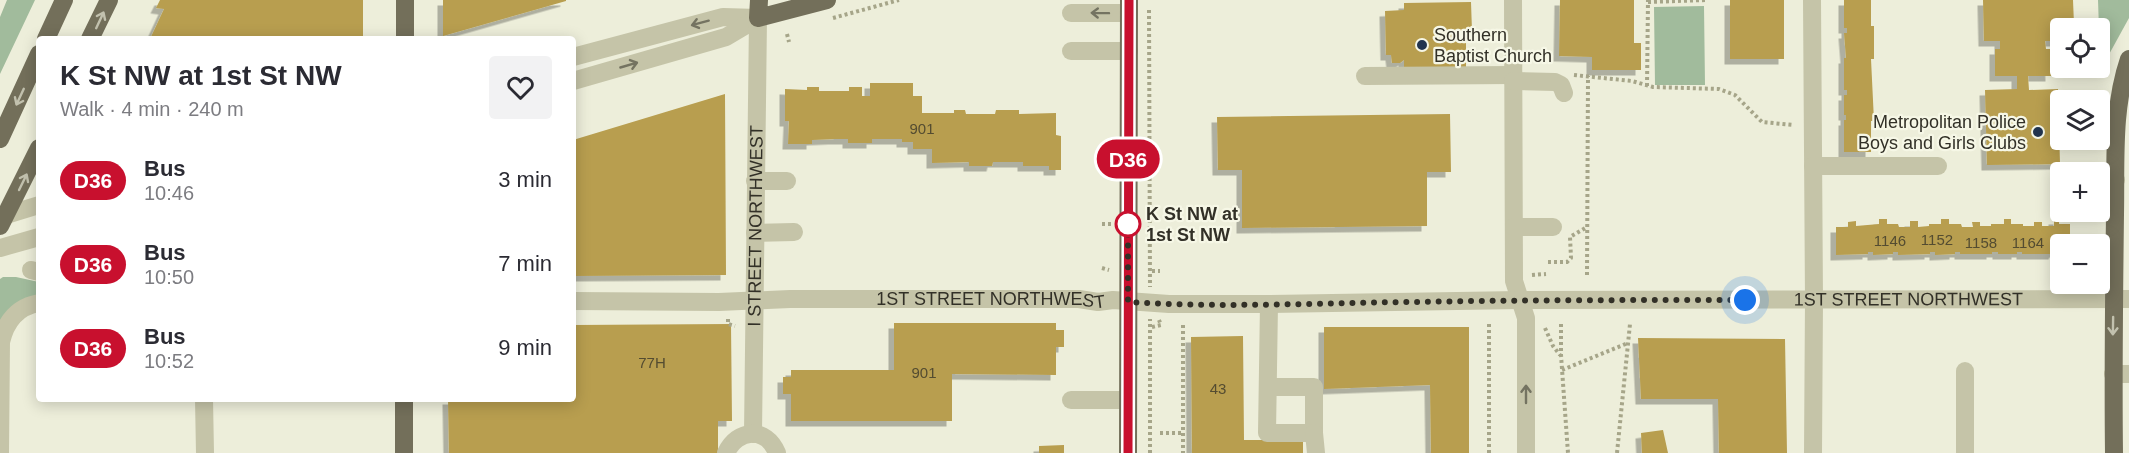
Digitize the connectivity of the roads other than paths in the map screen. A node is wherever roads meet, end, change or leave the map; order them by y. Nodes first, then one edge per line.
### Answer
1 (64, 0) edge
2 (109, 0) edge
3 (405, 0) edge
4 (759, 0) edge
5 (827, 0) edge
6 (1513, 0) edge
7 (1812, 0) edge
8 (1129, 7) edge
9 (1071, 13) dead end
10 (758, 18) junction
11 (47, 36) edge
12 (91, 36) edge
13 (405, 36) edge
14 (1071, 51) dead end
15 (1129, 51) junction
16 (576, 56) edge
17 (2129, 59) edge
18 (36, 61) edge
19 (1365, 76) dead end
20 (1513, 78) junction
21 (576, 80) edge
22 (1564, 93) dead end
23 (0, 139) edge
24 (36, 154) edge
25 (2110, 165) edge
26 (1813, 166) junction
27 (1938, 166) dead end
28 (755, 182) junction
29 (787, 182) dead end
30 (2110, 198) edge
31 (36, 206) edge
32 (2, 219) edge
33 (1514, 227) junction
34 (1553, 227) dead end
35 (794, 232) dead end
36 (755, 233) junction
37 (36, 238) edge
38 (0, 248) edge
39 (2121, 299) edge
40 (754, 300) junction
41 (1519, 300) junction
42 (1815, 300) junction
43 (576, 301) edge
44 (1128, 302) junction
45 (36, 304) edge
46 (1269, 304) junction
47 (1965, 371) dead end
48 (2121, 374) edge
49 (1268, 387) junction
50 (1071, 400) dead end
51 (1128, 400) junction
52 (204, 402) edge
53 (404, 402) edge
54 (1314, 433) junction
55 (753, 434) junction
56 (0, 453) edge
57 (205, 453) edge
58 (404, 453) edge
59 (726, 453) edge
60 (777, 453) edge
61 (1128, 453) edge
62 (1316, 453) edge
63 (1526, 453) edge
64 (1813, 453) edge
65 (1965, 453) edge
66 (2114, 453) edge

1 - 11 main road
12 -> 2 main road
3 - 13 main road
4 - 10 main road
5 - 10 main road
6 - 20 street
7 - 26 street
8 -> 9 street
8 - 15 main road
10 -> 16 street
21 -> 10 street
10 - 28 street, I STREET NORTHWEST
14 - 15 street
15 - 44 main road
17 - 25 main road
18 -> 23 main road
19 - 20 street
20 - 22 street
20 - 33 street
32 -> 24 main road
26 - 27 street
26 - 42 street
28 - 29 street
28 - 36 street, I STREET NORTHWEST
30 - 39 main road
31 - 32 street
33 - 34 street
33 - 41 street
35 - 36 street
36 - 40 street, I STREET NORTHWEST
37 - 38 street
39 - 42 street, 1ST STREET NORTHWEST
39 -> 48 main road
40 - 43 street, 1ST STREET NORTHWEST
40 - 44 street, 1ST STREET NORTHWEST
40 - 55 street, I STREET NORTHWEST
41 - 42 street, 1ST STREET NORTHWEST
41 - 46 street, 1ST STREET NORTHWEST
63 -> 41 street
42 - 64 street
44 - 46 street, 1ST STREET NORTHWEST
44 - 51 main road
45 - 56 street
46 - 49 street
47 - 65 street
48 - 66 main road
49 - 54 street
49 - 54 street
50 - 51 street
51 - 61 main road
52 - 57 street
53 - 58 main road
54 - 62 street
55 - 59 street
55 - 60 street

